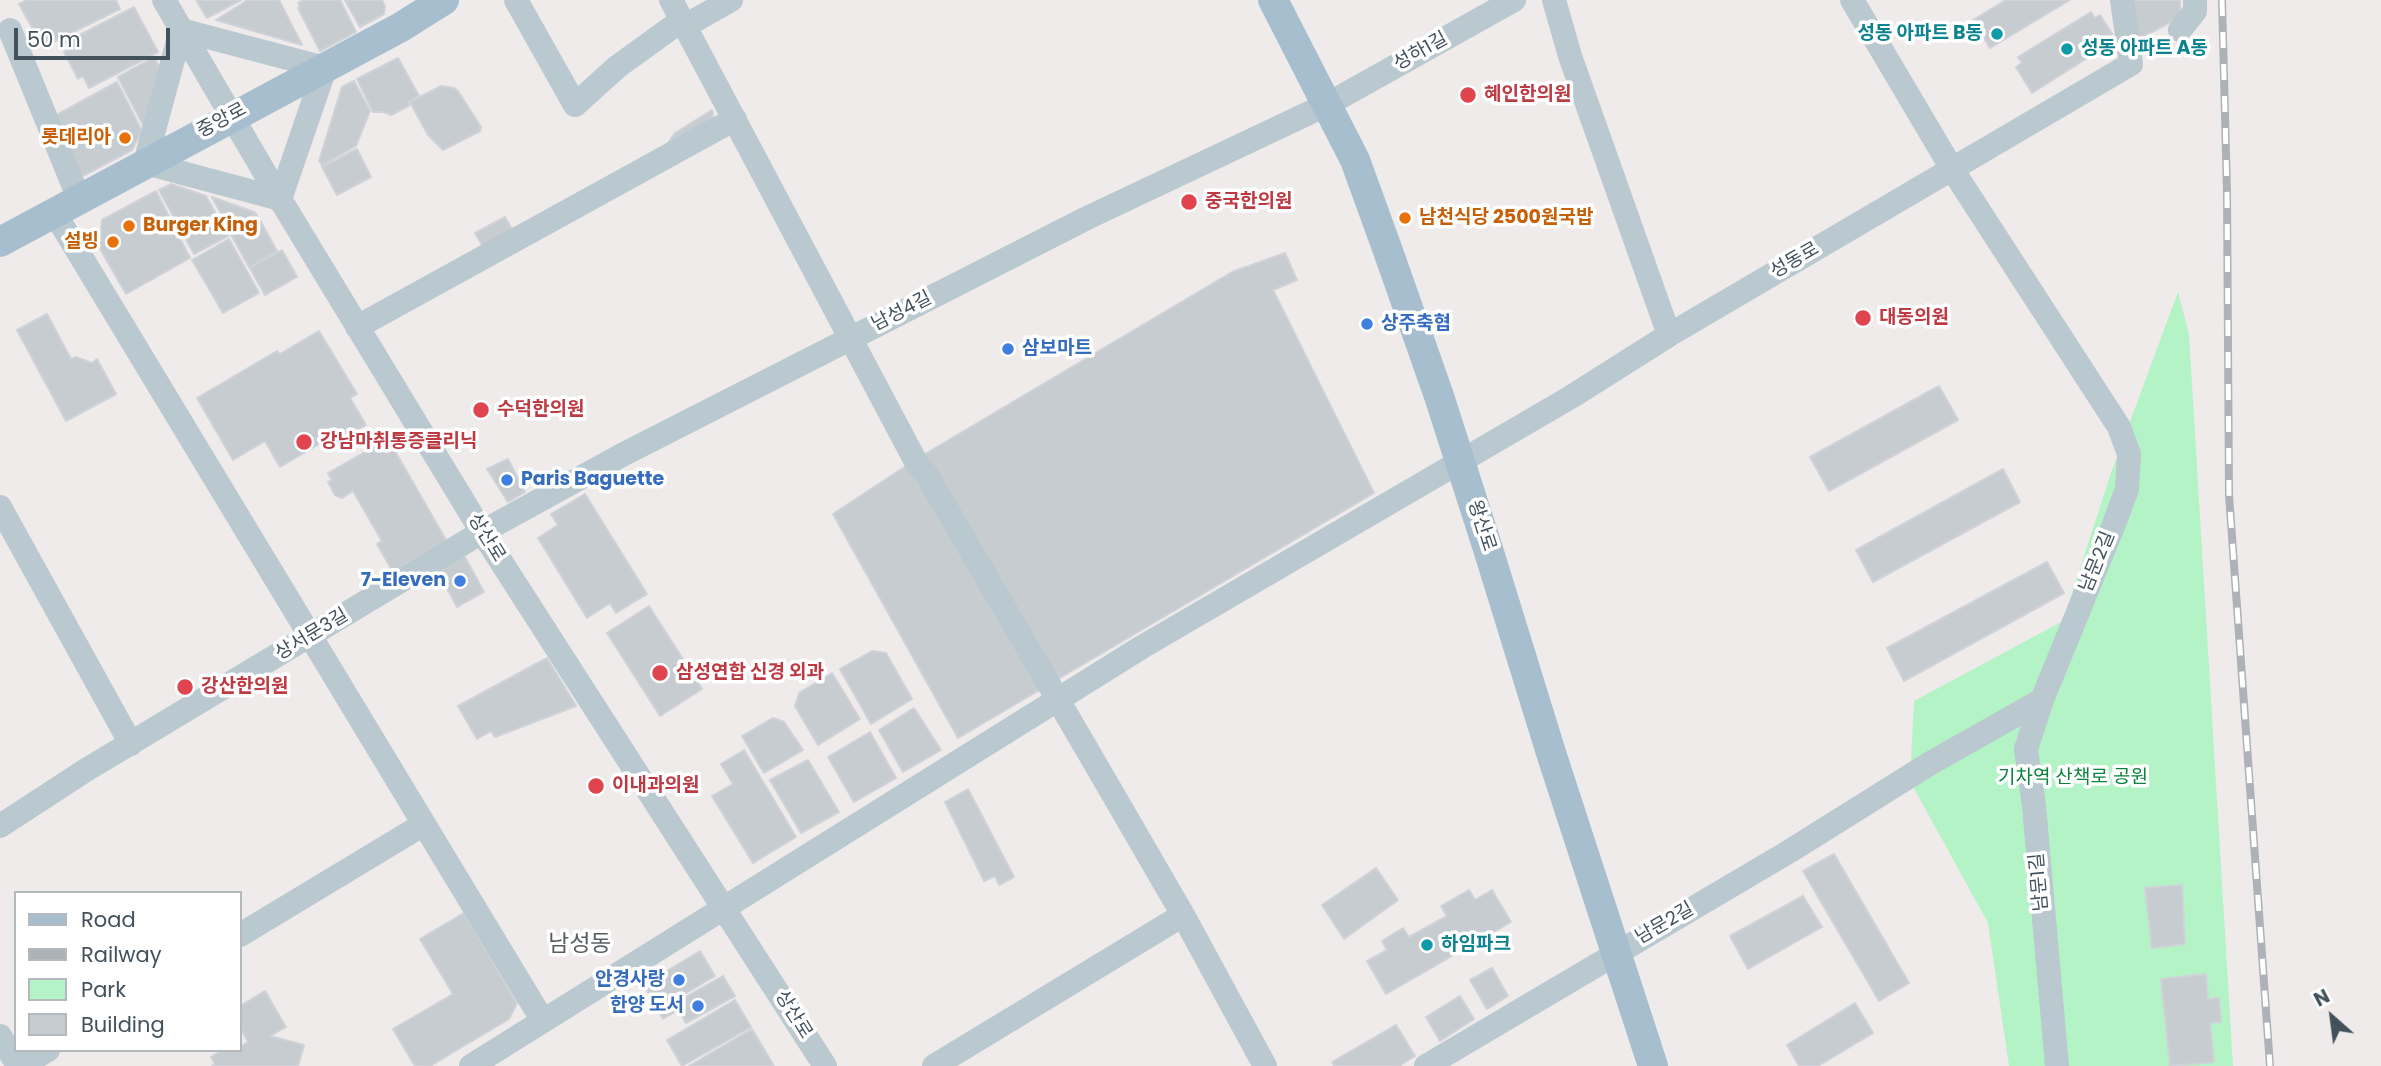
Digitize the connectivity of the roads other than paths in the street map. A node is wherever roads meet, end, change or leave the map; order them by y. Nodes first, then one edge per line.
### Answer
1 (164, 0) edge
2 (444, 0) edge
3 (516, 0) edge
4 (731, 0) edge
5 (1273, 0) edge
6 (1514, 0) edge
7 (1554, 0) edge
8 (1852, 0) edge
9 (2122, 0) edge
10 (2194, 0) edge
11 (679, 15) edge
12 (10, 30) dead end
13 (181, 30) junction
14 (2180, 30) dead end
15 (325, 68) junction
16 (1328, 103) junction
17 (231, 116) junction
18 (735, 118) junction
19 (145, 163) junction
20 (1952, 169) junction
21 (280, 199) junction
22 (66, 206) junction
23 (0, 242) edge
24 (357, 327) junction
25 (1669, 335) junction
26 (849, 339) junction
27 (1460, 460) junction
28 (0, 507) edge
29 (482, 532) junction
30 (310, 637) junction
31 (1057, 699) junction
32 (2042, 701) junction
33 (1997, 726) junction
34 (131, 744) junction
35 (2026, 749) junction
36 (424, 824) junction
37 (0, 826) edge
38 (726, 908) junction
39 (1183, 915) junction
40 (242, 934) edge
41 (1615, 954) junction
42 (543, 1021) junction
43 (0, 1036) edge
44 (44, 1052) edge
45 (20, 1066) edge
46 (471, 1066) edge
47 (825, 1066) edge
48 (934, 1066) edge
49 (1265, 1066) edge
50 (1426, 1066) edge
51 (1653, 1066) edge
52 (2057, 1066) edge

1 - 13 street, 상산로
2 - 15 main road, 중앙로
3 - 11 street
4 - 11 street
5 - 16 main road, 왕산로
6 - 16 street, 성하1길
7 - 25 street
8 - 20 street, 남문2길
9 - 20 street, 성동로
10 - 14 street
11 - 18 street
12 - 22 street
13 - 15 street
13 - 17 street, 상산로
13 - 19 street
15 - 17 main road, 중앙로
15 - 21 street
16 - 26 street, 남성4길
16 - 27 main road, 왕산로
17 - 19 main road, 중앙로
17 - 21 street, 상산로
18 - 24 street
18 - 26 street
19 - 21 street
19 - 22 main road, 중앙로
20 - 25 street, 성동로
20 - 32 street, 남문2길
21 - 24 street, 상산로
22 - 23 main road, 중앙로
22 - 30 street
24 - 29 street, 상산로
25 - 27 street, 성동로
26 - 29 street, 남성4길
26 - 31 street
27 - 31 street, 성동로
27 - 41 main road, 왕산로
28 - 34 street
29 - 30 street, 상서문3길
29 - 38 street, 상산로
30 - 34 street, 상서문3길
30 - 36 street
31 - 38 street, 성동로
31 - 39 street
32 - 33 street, 남문2길
32 - 35 street, 남문1길
33 - 35 street
33 - 41 street, 남문2길
34 - 37 street, 상서문3길
35 - 52 street, 남문1길
36 - 40 street
36 - 42 street
38 - 42 street, 성동로
38 - 47 street, 상산로
39 - 48 street
39 - 49 street
41 - 50 street, 남문2길
41 - 51 main road, 왕산로
42 - 46 street, 성동로
43 - 45 street
44 - 45 street

